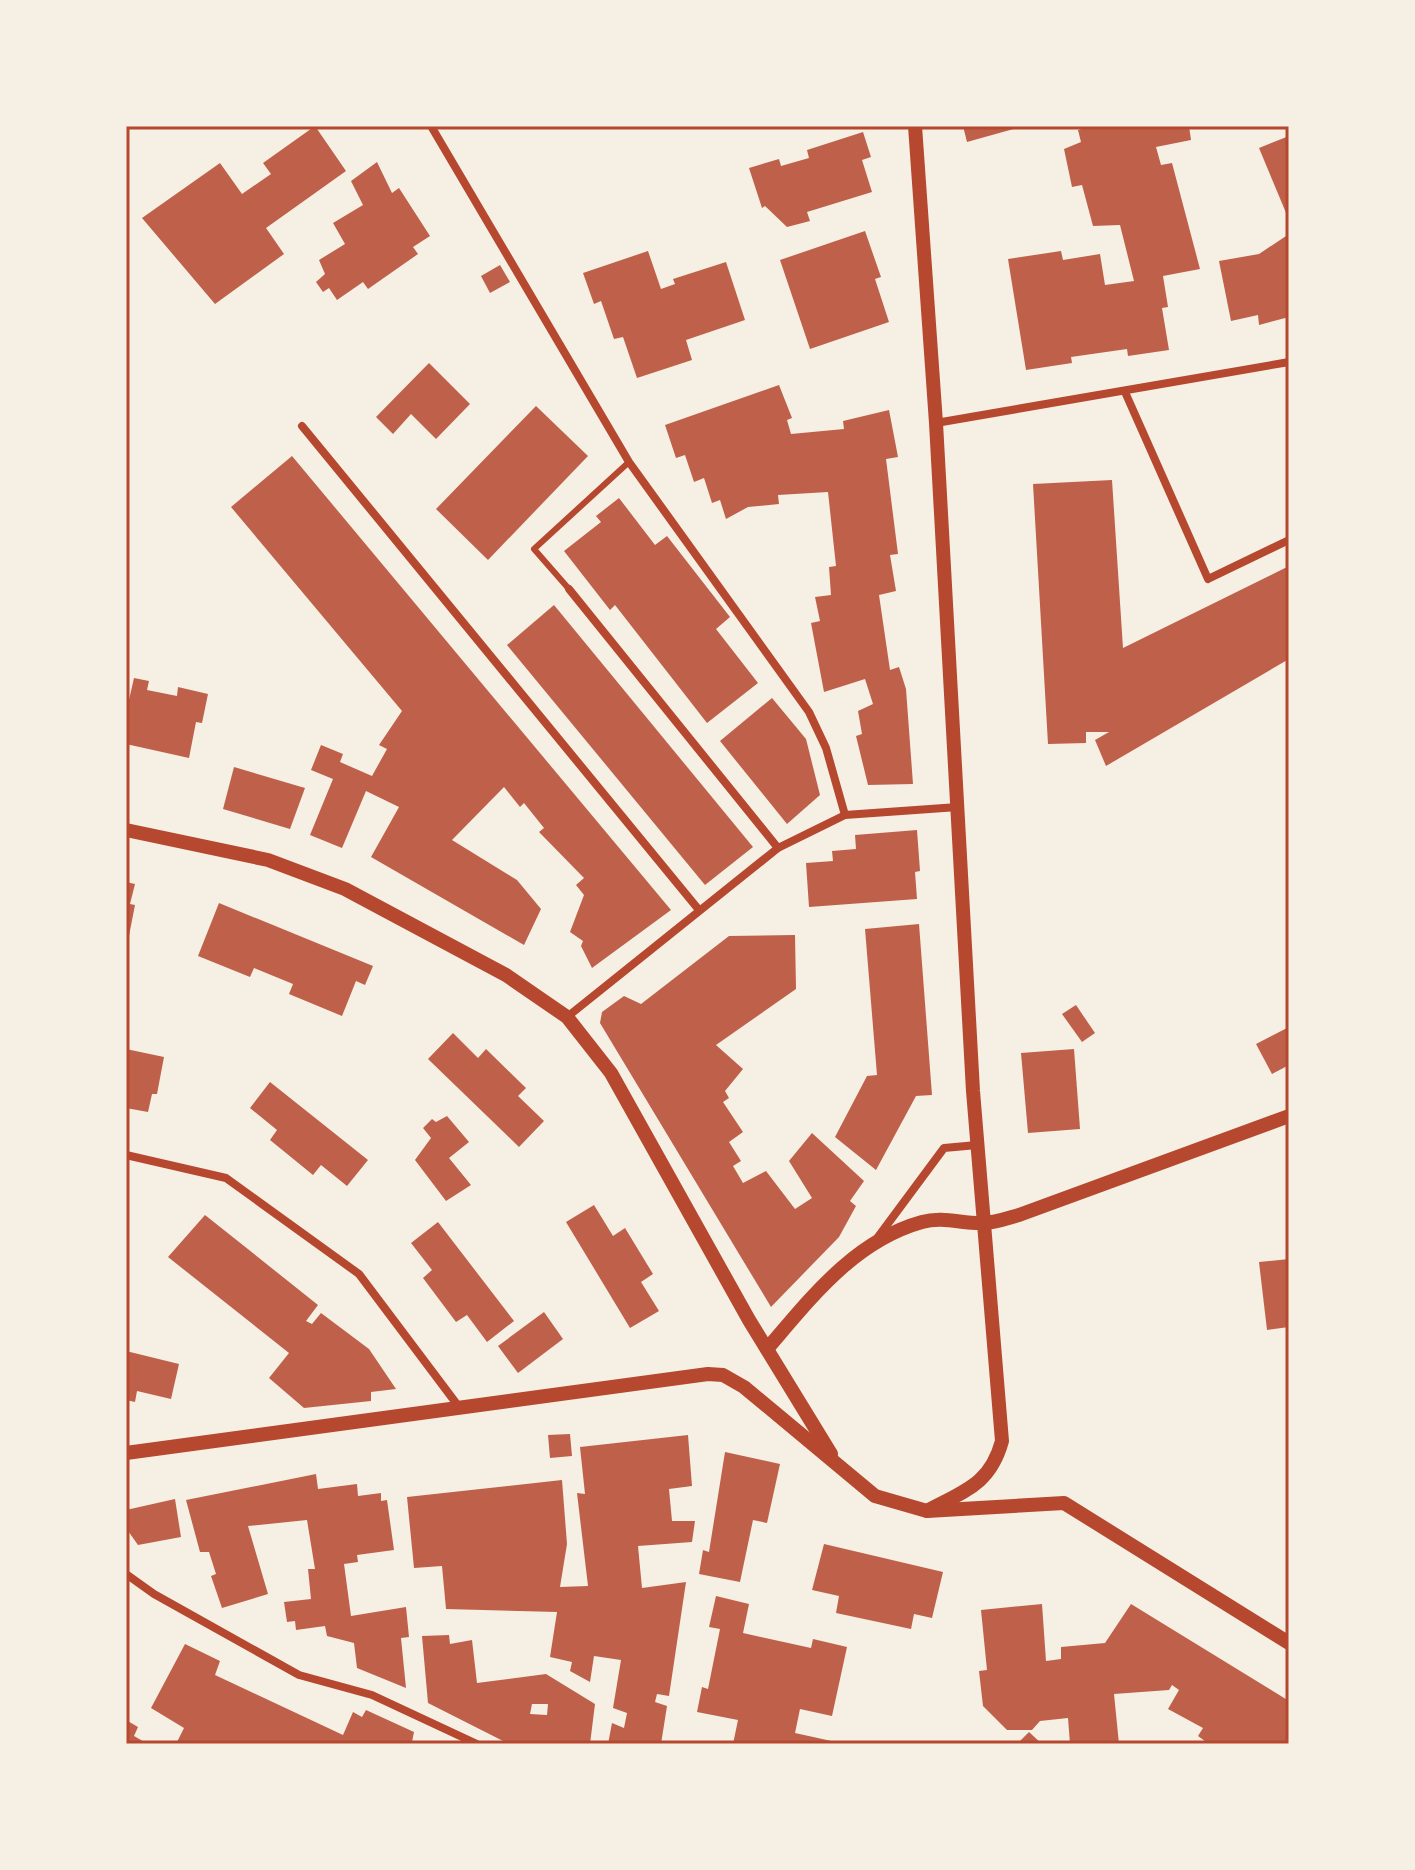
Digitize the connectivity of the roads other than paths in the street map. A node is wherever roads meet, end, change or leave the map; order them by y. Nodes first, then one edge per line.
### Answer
1 (431, 126) edge
2 (915, 126) edge
3 (1289, 362) edge
4 (1125, 392) junction
5 (936, 423) junction
6 (302, 426) dead end
7 (629, 462) junction
8 (1289, 540) edge
9 (569, 589) joint
10 (958, 807) junction
11 (845, 815) junction
12 (126, 830) edge
13 (778, 848) junction
14 (699, 910) junction
15 (567, 1017) junction
16 (1289, 1116) edge
17 (977, 1145) junction
18 (126, 1155) edge
19 (984, 1223) junction
20 (874, 1242) junction
21 (767, 1349) junction
22 (459, 1407) junction
23 (126, 1453) edge
24 (837, 1464) junction
25 (927, 1511) junction
26 (126, 1574) edge
27 (1289, 1643) edge
28 (477, 1744) edge

1 - 7 street
2 - 5 street
3 - 4 street
4 - 5 street
4 - 8 street
5 - 10 street
6 - 14 street
7 - 9 lane
7 - 11 street
9 - 13 street
10 - 11 street
10 - 17 street
11 - 13 street
12 - 15 street
13 - 14 street
14 - 15 street
15 - 21 street
16 - 19 street
17 - 19 street
17 - 20 street
18 - 22 street
19 - 20 street
19 - 25 street
20 - 21 street
21 - 24 street
22 - 23 street
22 - 24 street
24 - 25 street
25 - 27 street
26 - 28 street

